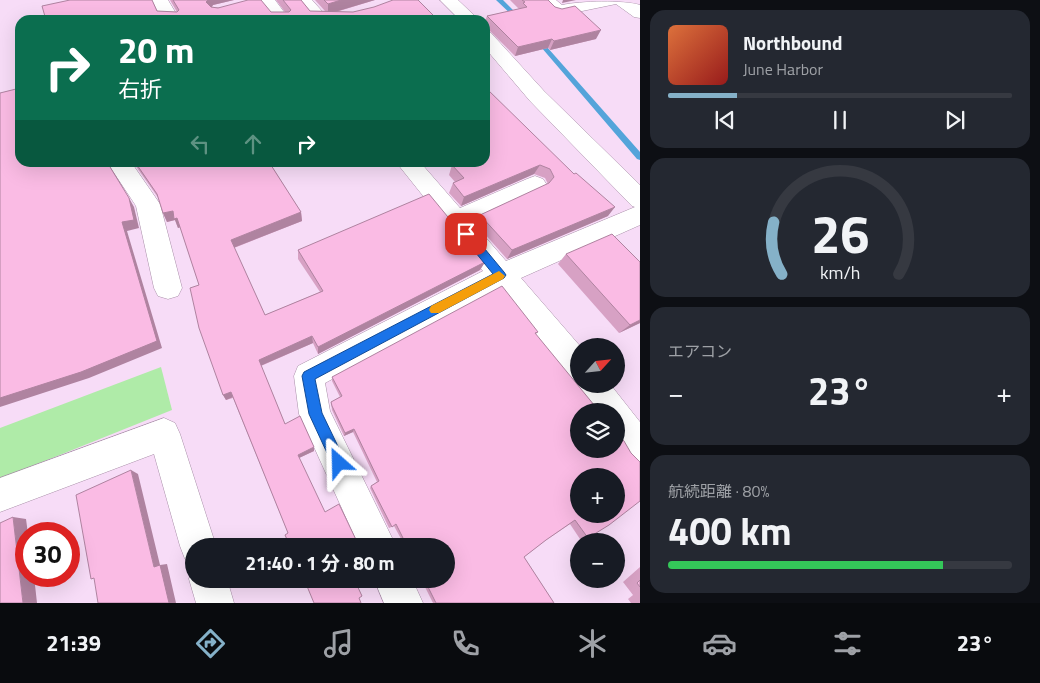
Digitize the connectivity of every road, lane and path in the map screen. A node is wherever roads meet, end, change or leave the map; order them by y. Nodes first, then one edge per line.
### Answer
1 (160, 0) edge
2 (303, 0) edge
3 (448, 0) edge
4 (546, 0) edge
5 (611, 0) edge
6 (622, 0) edge
7 (261, 1) edge
8 (640, 13) edge
9 (168, 15) edge
10 (276, 15) edge
11 (316, 15) edge
12 (464, 15) edge
13 (490, 43) edge
14 (122, 167) edge
15 (411, 167) edge
16 (535, 186) dead end
17 (640, 200) edge
18 (640, 215) edge
19 (455, 221) junction
20 (500, 275) junction
21 (168, 288) dead end
22 (570, 357) edge
23 (598, 393) edge
24 (606, 403) edge
25 (625, 429) edge
26 (640, 448) edge
27 (0, 495) edge
28 (196, 538) edge
29 (374, 538) edge
30 (211, 588) edge
31 (397, 588) edge
32 (215, 603) edge
33 (404, 603) edge

1 - 9 street
2 - 11 street
3 - 12 street
4 - 5 street
6 - 8 street
7 - 10 street
13 - 17 street
14 - 21 street
15 - 19 street
16 - 19 street
18 - 20 street
19 - 20 street
20 - 22 street
20 - 29 street
23 - 24 street
25 - 26 street
27 - 28 street
30 - 32 street
31 - 33 street

